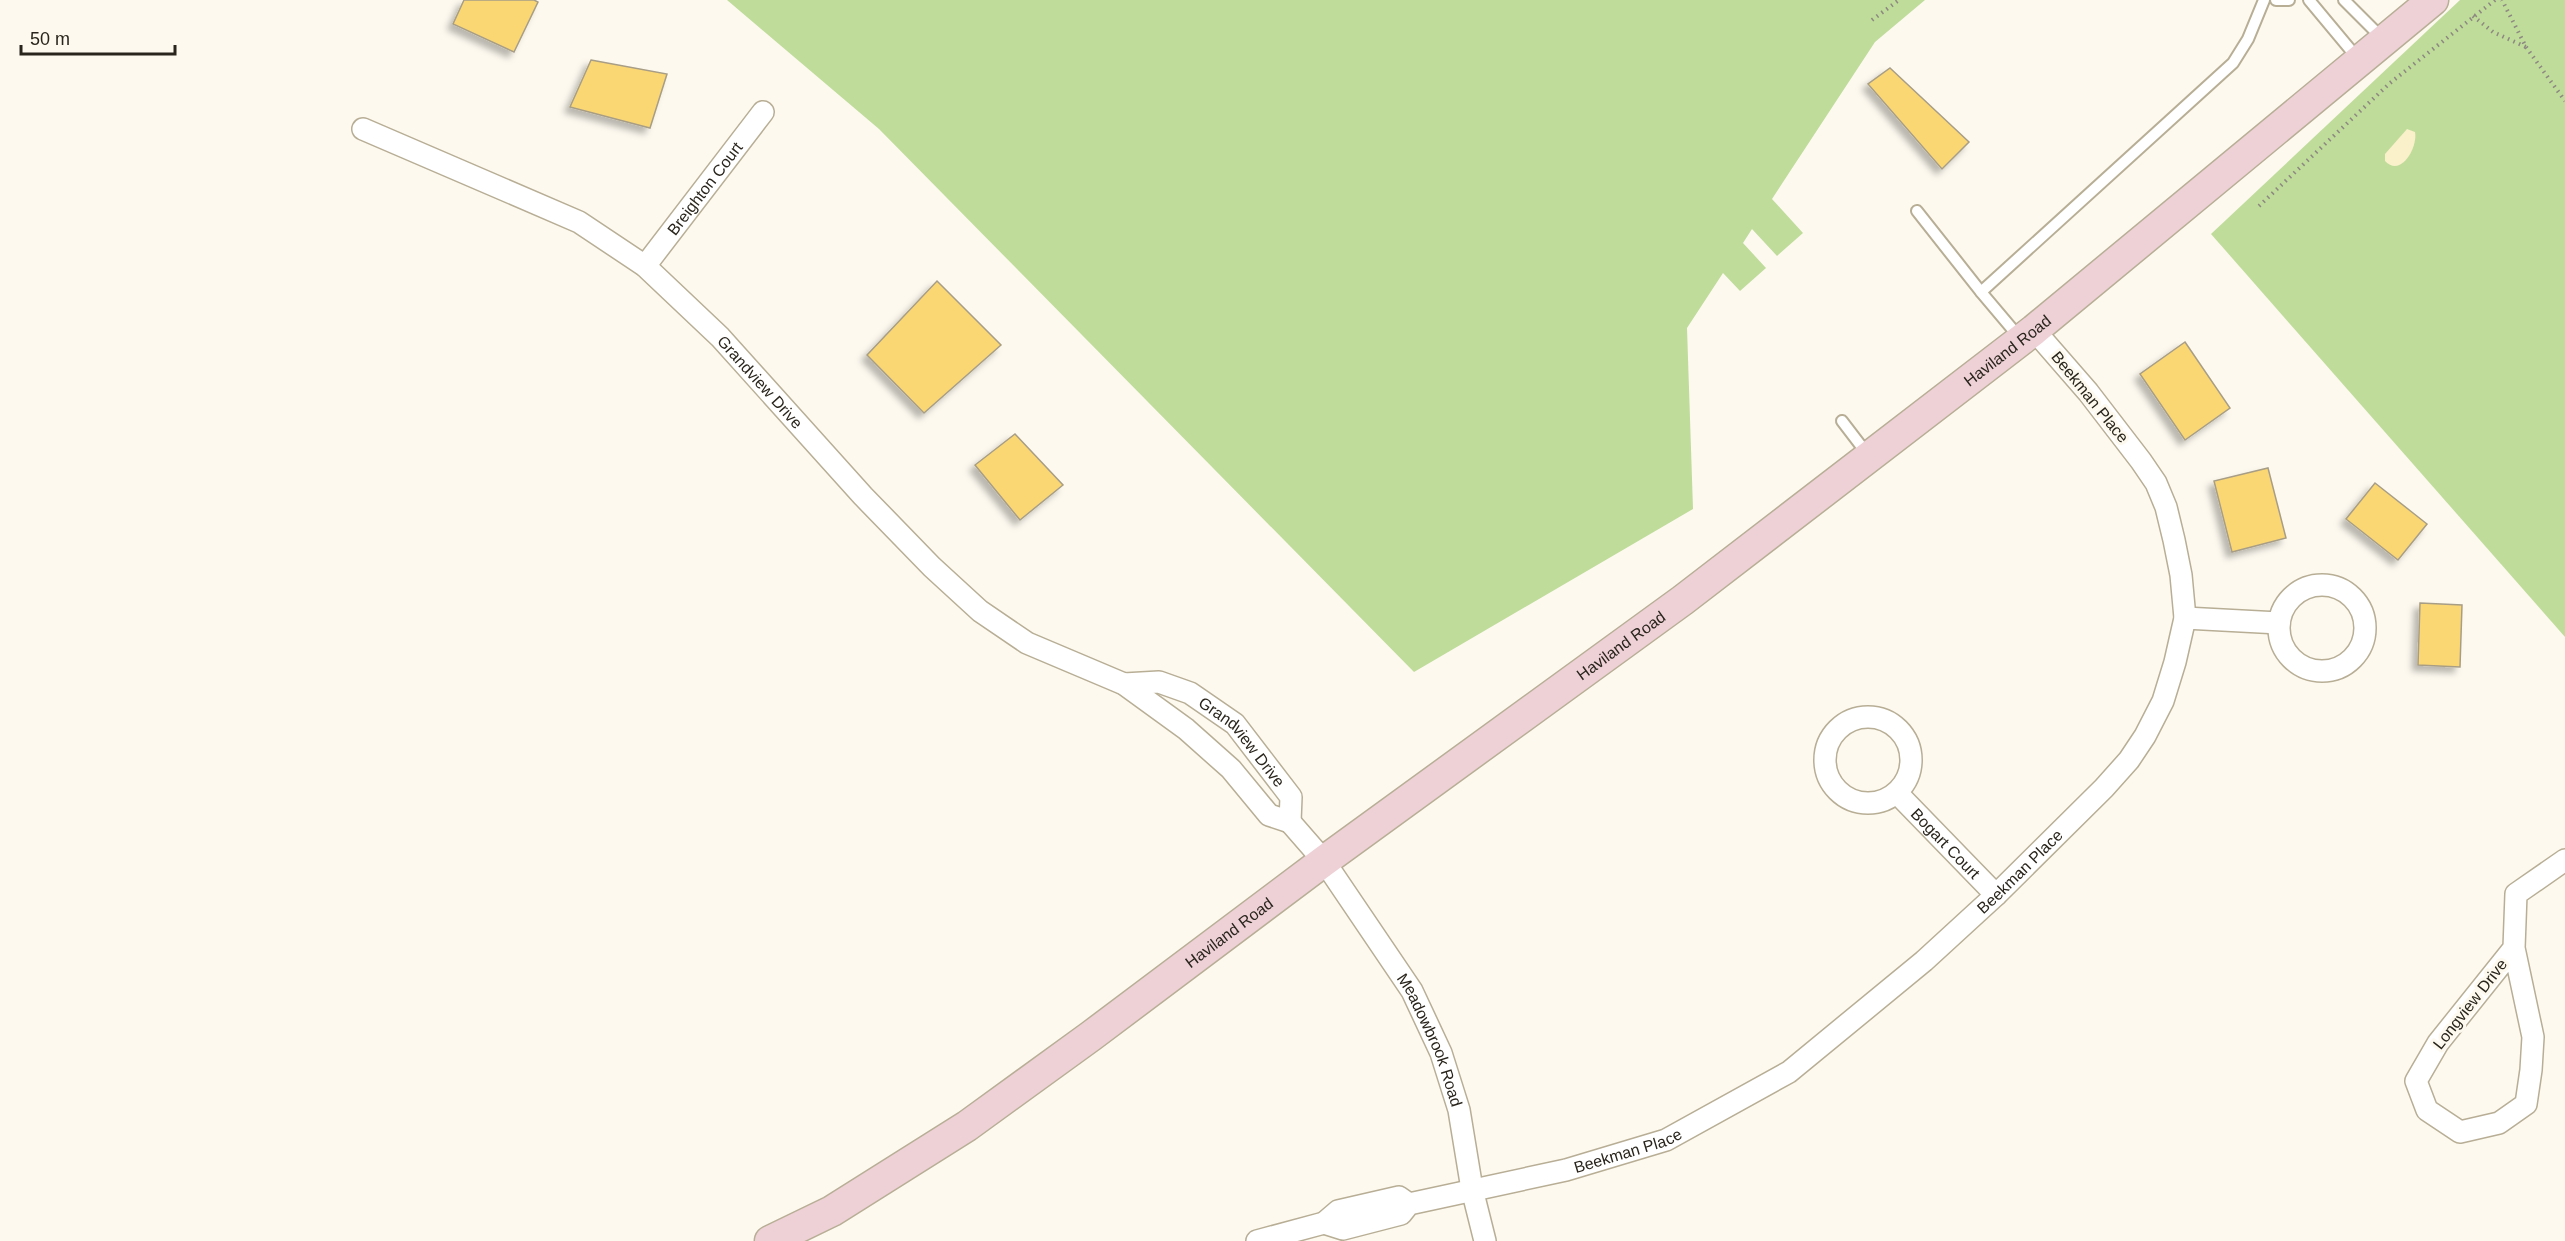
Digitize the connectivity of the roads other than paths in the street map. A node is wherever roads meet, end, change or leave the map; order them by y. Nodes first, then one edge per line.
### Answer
1 (2264, 0) edge
2 (2276, 0) edge
3 (2289, 0) edge
4 (2309, 0) edge
5 (2344, 0) edge
6 (2433, 0) edge
7 (2384, 41) junction
8 (2360, 61) junction
9 (763, 112) dead end
10 (363, 129) dead end
11 (1917, 211) dead end
12 (645, 266) junction
13 (1981, 292) junction
14 (2028, 335) junction
15 (1842, 421) dead end
16 (1870, 458) junction
17 (2185, 618) junction
18 (2279, 623) junction
19 (1124, 684) junction
20 (1897, 793) junction
21 (1290, 822) junction
22 (2565, 860) edge
23 (1324, 861) junction
24 (1996, 895) junction
25 (2514, 948) junction
26 (1472, 1189) junction
27 (770, 1241) edge
28 (1257, 1241) edge
29 (1485, 1241) edge

1 - 13 lane
2 - 3 lane
4 - 8 lane
5 - 7 lane
6 - 7 street, Haviland Road
7 - 8 street, Haviland Road
8 - 14 street, Haviland Road
9 - 12 street, Breighton Court
10 - 12 street, Grandview Drive
11 - 13 lane
12 - 19 street, Grandview Drive
13 - 14 lane
14 - 16 street, Haviland Road
14 - 17 street, Beekman Place
15 - 16 lane
16 - 23 street, Haviland Road
17 - 18 street
17 - 24 street, Beekman Place
18 - 18 street
19 - 21 street, Grandview Drive
19 - 21 street, Grandview Drive
20 - 20 street
20 - 24 street, Bogart Court
21 - 23 street, Meadowbrook Road
22 - 25 street, Longview Drive
23 - 26 street, Meadowbrook Road
23 - 27 street, Haviland Road
24 - 26 street, Beekman Place
25 - 25 street, Longview Drive
26 - 28 street, Beekman Place
26 - 29 street, Meadowbrook Road

